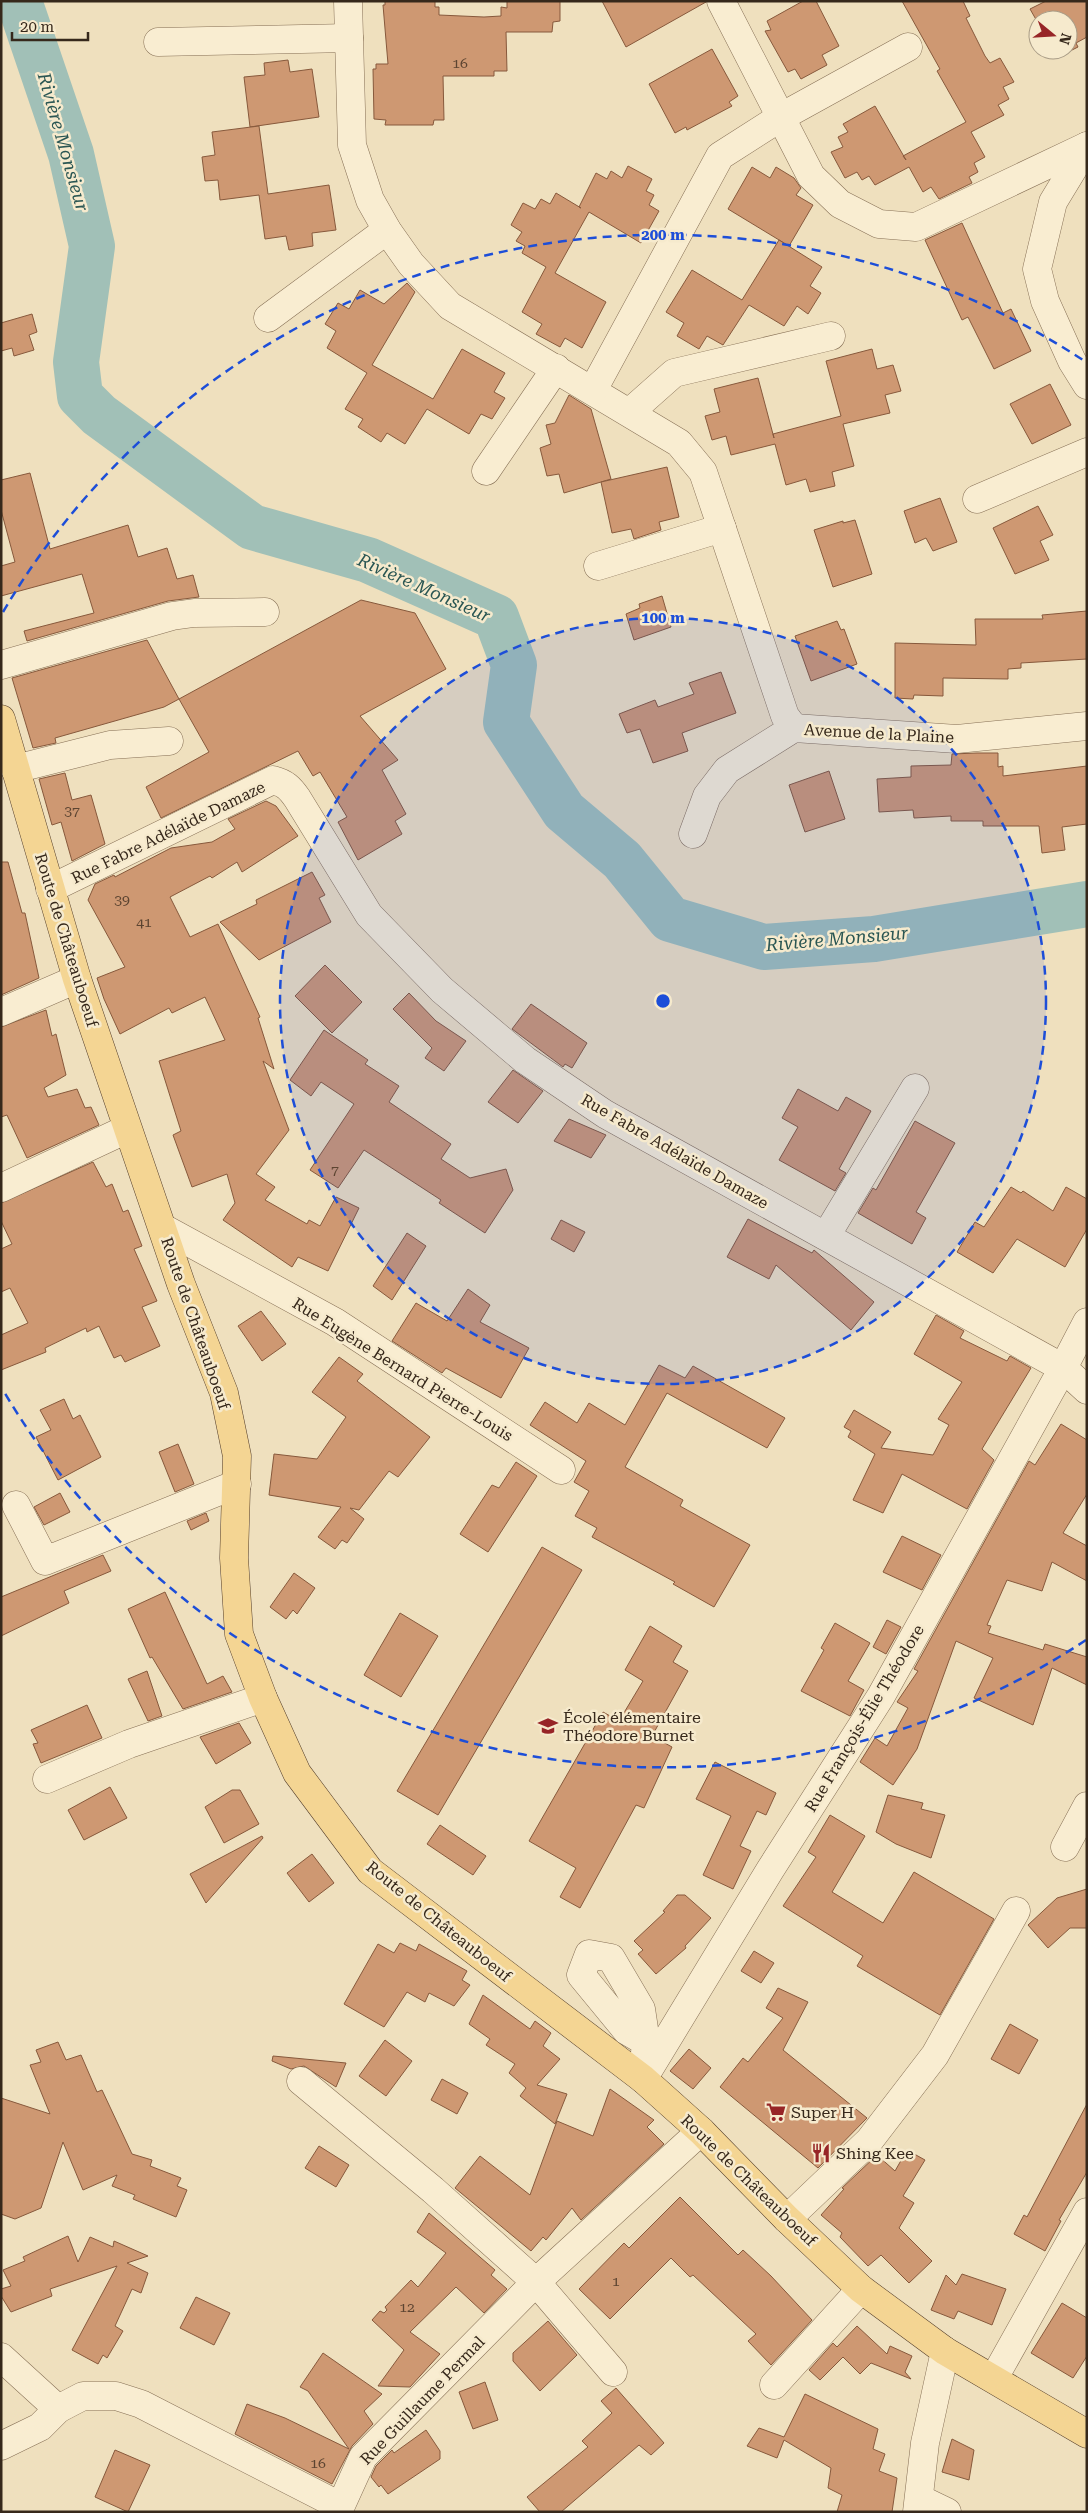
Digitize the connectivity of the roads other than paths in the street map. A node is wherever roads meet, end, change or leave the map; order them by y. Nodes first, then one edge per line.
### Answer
1 (348, 1) edge
2 (721, 1) edge
3 (349, 38) junction
4 (158, 42) dead end
5 (908, 47) dead end
6 (781, 117) junction
7 (1087, 146) edge
8 (387, 230) junction
9 (268, 318) dead end
10 (831, 336) dead end
11 (556, 368) junction
12 (1087, 385) edge
13 (593, 390) junction
14 (630, 412) junction
15 (1087, 452) edge
16 (486, 470) dead end
17 (977, 499) dead end
18 (722, 528) junction
19 (598, 566) dead end
20 (265, 612) dead end
21 (1, 665) edge
22 (1, 719) edge
23 (1087, 726) edge
24 (794, 728) junction
25 (169, 740) dead end
26 (15, 769) junction
27 (693, 834) dead end
28 (50, 889) junction
29 (78, 979) junction
30 (1, 1012) edge
31 (915, 1088) dead end
32 (127, 1129) junction
33 (1, 1188) edge
34 (163, 1228) junction
35 (826, 1236) junction
36 (1087, 1322) edge
37 (1063, 1368) junction
38 (1087, 1390) edge
39 (561, 1470) dead end
40 (237, 1484) junction
41 (16, 1505) dead end
42 (263, 1698) junction
43 (47, 1779) dead end
44 (1087, 1806) edge
45 (1065, 1847) dead end
46 (1016, 1911) dead end
47 (646, 2042) dead end
48 (643, 2079) junction
49 (301, 2081) dead end
50 (700, 2131) junction
51 (1087, 2212) edge
52 (787, 2219) junction
53 (536, 2282) junction
54 (861, 2289) junction
55 (945, 2350) junction
56 (1, 2357) edge
57 (613, 2372) dead end
58 (994, 2378) junction
59 (774, 2384) dead end
60 (58, 2409) junction
61 (1087, 2434) edge
62 (1, 2446) edge
63 (918, 2505) edge
64 (339, 2509) edge
65 (947, 2512) edge

1 - 3 street
2 - 6 street
3 - 4 street
3 - 8 street
5 - 6 street
6 - 7 street
6 - 13 street
7 - 12 street
8 - 9 street
8 - 11 street
10 - 14 street
11 - 13 street
11 - 16 street
13 - 14 street
14 - 18 street
15 - 17 street
18 - 19 street
18 - 24 street
20 - 21 street
22 - 26 main road, Route de Châteauboeuf
23 - 24 street, Avenue de la Plaine
24 - 27 street, Avenue de la Plaine
25 - 26 street
26 - 28 main road, Route de Châteauboeuf
28 - 29 main road, Route de Châteauboeuf
28 - 35 street, Rue Fabre Adélaïde Damaze
29 - 30 street
29 - 32 main road, Route de Châteauboeuf
31 - 35 street
32 - 33 street
32 - 34 main road, Route de Châteauboeuf
34 - 39 street, Rue Eugène Bernard Pierre-Louis
34 - 40 main road, Route de Châteauboeuf
35 - 37 street, Rue Fabre Adélaïde Damaze
36 - 37 street, Rue François-Élie Théodore
37 - 38 street, Rue Fabre Adélaïde Damaze
37 - 48 street, Rue François-Élie Théodore
40 - 41 street
40 - 42 main road, Route de Châteauboeuf
42 - 43 street
42 - 48 main road, Route de Châteauboeuf
44 - 45 street
46 - 52 street
47 - 48 street
48 - 50 main road, Route de Châteauboeuf
49 - 53 street
50 - 52 main road, Route de Châteauboeuf
50 - 53 street, Rue Guillaume Permal
51 - 58 street
52 - 54 main road, Route de Châteauboeuf
53 - 57 street
53 - 64 street, Rue Guillaume Permal
54 - 55 main road, Route de Châteauboeuf
54 - 59 street
55 - 58 main road, Route de Châteauboeuf
55 - 63 street
56 - 60 street
58 - 61 main road, Route de Châteauboeuf
60 - 62 street, Rue Guillaume Permal
60 - 64 street, Rue Guillaume Permal
63 - 65 street

